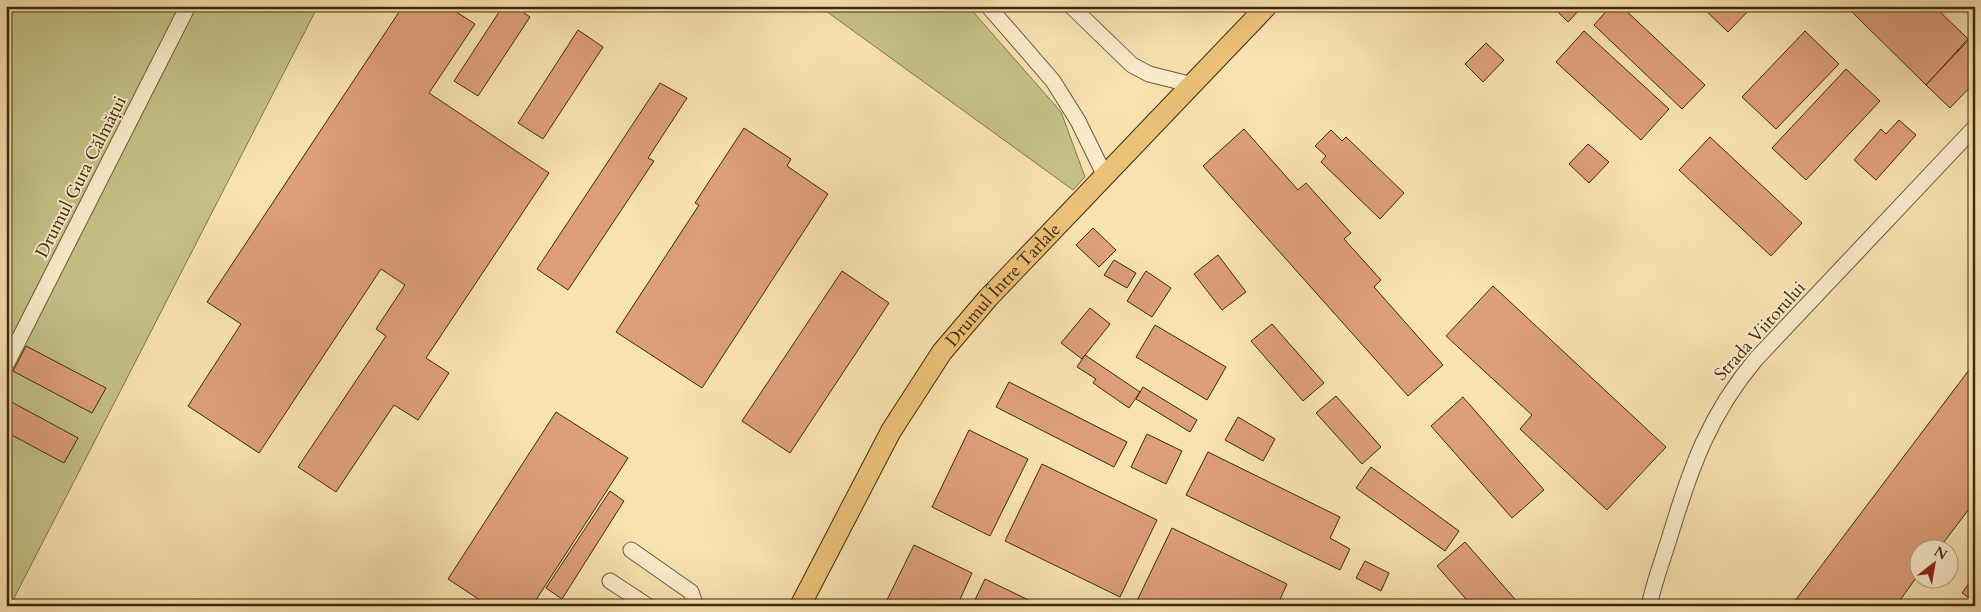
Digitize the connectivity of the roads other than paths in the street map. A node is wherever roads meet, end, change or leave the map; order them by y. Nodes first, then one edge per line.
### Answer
1 (188, 6) edge
2 (988, 6) edge
3 (1071, 6) edge
4 (1267, 6) edge
5 (1193, 85) junction
6 (1975, 127) edge
7 (1105, 176) junction
8 (6, 365) edge
9 (631, 550) dead end
10 (610, 581) dead end
11 (648, 606) edge
12 (696, 606) edge
13 (800, 606) edge
14 (1649, 606) edge

1 - 8 street, Drumul Gura Călmățui
2 - 7 street
3 - 5 street
4 - 5 main road, Drumul Între Tarlale
5 - 7 main road, Drumul Între Tarlale
6 - 14 street, Strada Viitorului
7 - 13 main road, Drumul Între Tarlale
9 - 12 street
10 - 11 street

